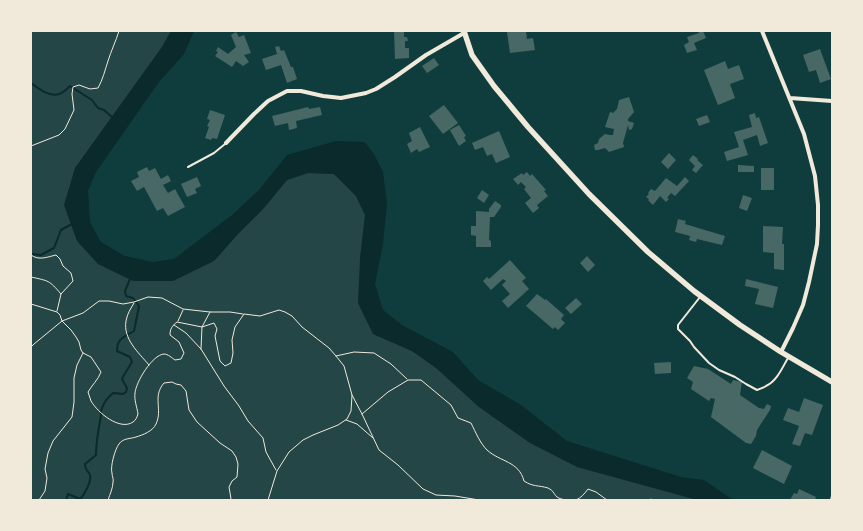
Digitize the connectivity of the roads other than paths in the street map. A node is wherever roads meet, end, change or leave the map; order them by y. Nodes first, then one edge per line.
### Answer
1 (762, 31) edge
2 (464, 32) edge
3 (790, 98) junction
4 (832, 101) edge
5 (226, 143) joint
6 (188, 167) dead end
7 (701, 296) junction
8 (781, 352) junction
9 (789, 357) junction
10 (832, 382) edge
11 (832, 496) edge
12 (831, 500) edge

1 - 3 street
2 - 5 street
2 - 7 street
3 - 4 street
3 - 8 street
5 - 6 lane
7 - 8 street
7 - 9 lane
8 - 9 street
9 - 10 street
11 - 12 lane

